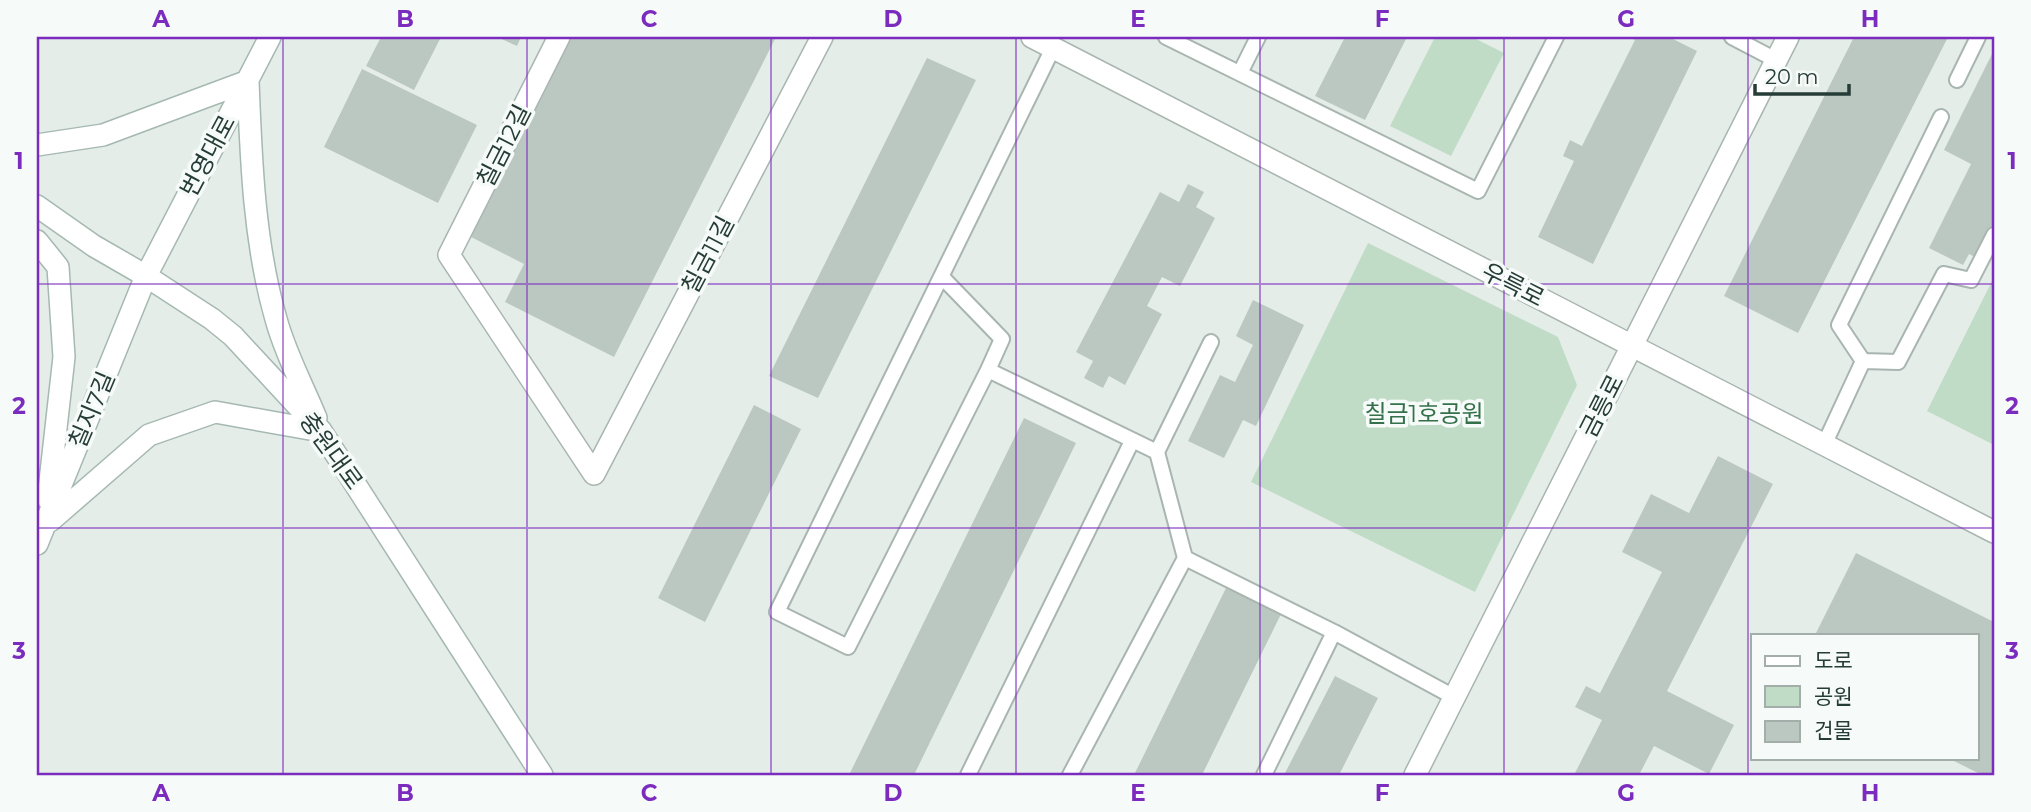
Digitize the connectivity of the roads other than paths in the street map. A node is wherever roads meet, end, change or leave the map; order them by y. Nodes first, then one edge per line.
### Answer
1 (270, 37) edge
2 (559, 37) edge
3 (822, 37) edge
4 (1032, 37) edge
5 (1258, 37) edge
6 (1556, 37) edge
7 (1732, 37) edge
8 (1788, 37) edge
9 (1978, 37) edge
10 (1174, 38) edge
11 (1054, 48) junction
12 (1776, 60) junction
13 (1240, 73) junction
14 (1957, 80) dead end
15 (248, 81) junction
16 (1941, 117) dead end
17 (37, 145) edge
18 (37, 205) edge
19 (1994, 236) edge
20 (37, 241) edge
21 (146, 276) junction
22 (942, 277) junction
23 (1211, 342) dead end
24 (1632, 347) junction
25 (1863, 361) junction
26 (988, 370) junction
27 (321, 431) junction
28 (1132, 440) junction
29 (1824, 445) junction
30 (1157, 452) junction
31 (594, 474) joint
32 (1994, 532) edge
33 (41, 535) edge
34 (1185, 558) junction
35 (1334, 632) junction
36 (1454, 697) junction
37 (542, 775) edge
38 (968, 775) edge
39 (1070, 775) edge
40 (1264, 775) edge
41 (1415, 775) edge

1 - 15 street, 번영대로
2 - 31 street, 칠금12길
3 - 31 street, 칠금11길
4 - 11 street, 우륵로
5 - 13 lane
6 - 13 lane
7 - 12 lane
8 - 12 street, 금릉로
9 - 14 lane
10 - 13 lane
11 - 22 lane
11 - 24 street, 우륵로
12 - 24 street, 금릉로
15 - 17 street
15 - 21 street, 번영대로
15 - 27 street
16 - 25 lane
18 - 21 street, 충원대로
19 - 25 lane
20 - 33 street
21 - 27 street, 충원대로
21 - 33 street, 칠지7길
22 - 26 lane
22 - 26 lane
23 - 30 lane
24 - 29 street, 우륵로
24 - 36 street, 금릉로
25 - 29 lane
26 - 28 lane
27 - 33 street
27 - 37 street, 충원대로
28 - 30 lane
28 - 38 lane
29 - 32 street, 우륵로
30 - 34 lane
34 - 35 lane
34 - 39 lane
35 - 36 lane
35 - 40 lane
36 - 41 street, 금릉로

